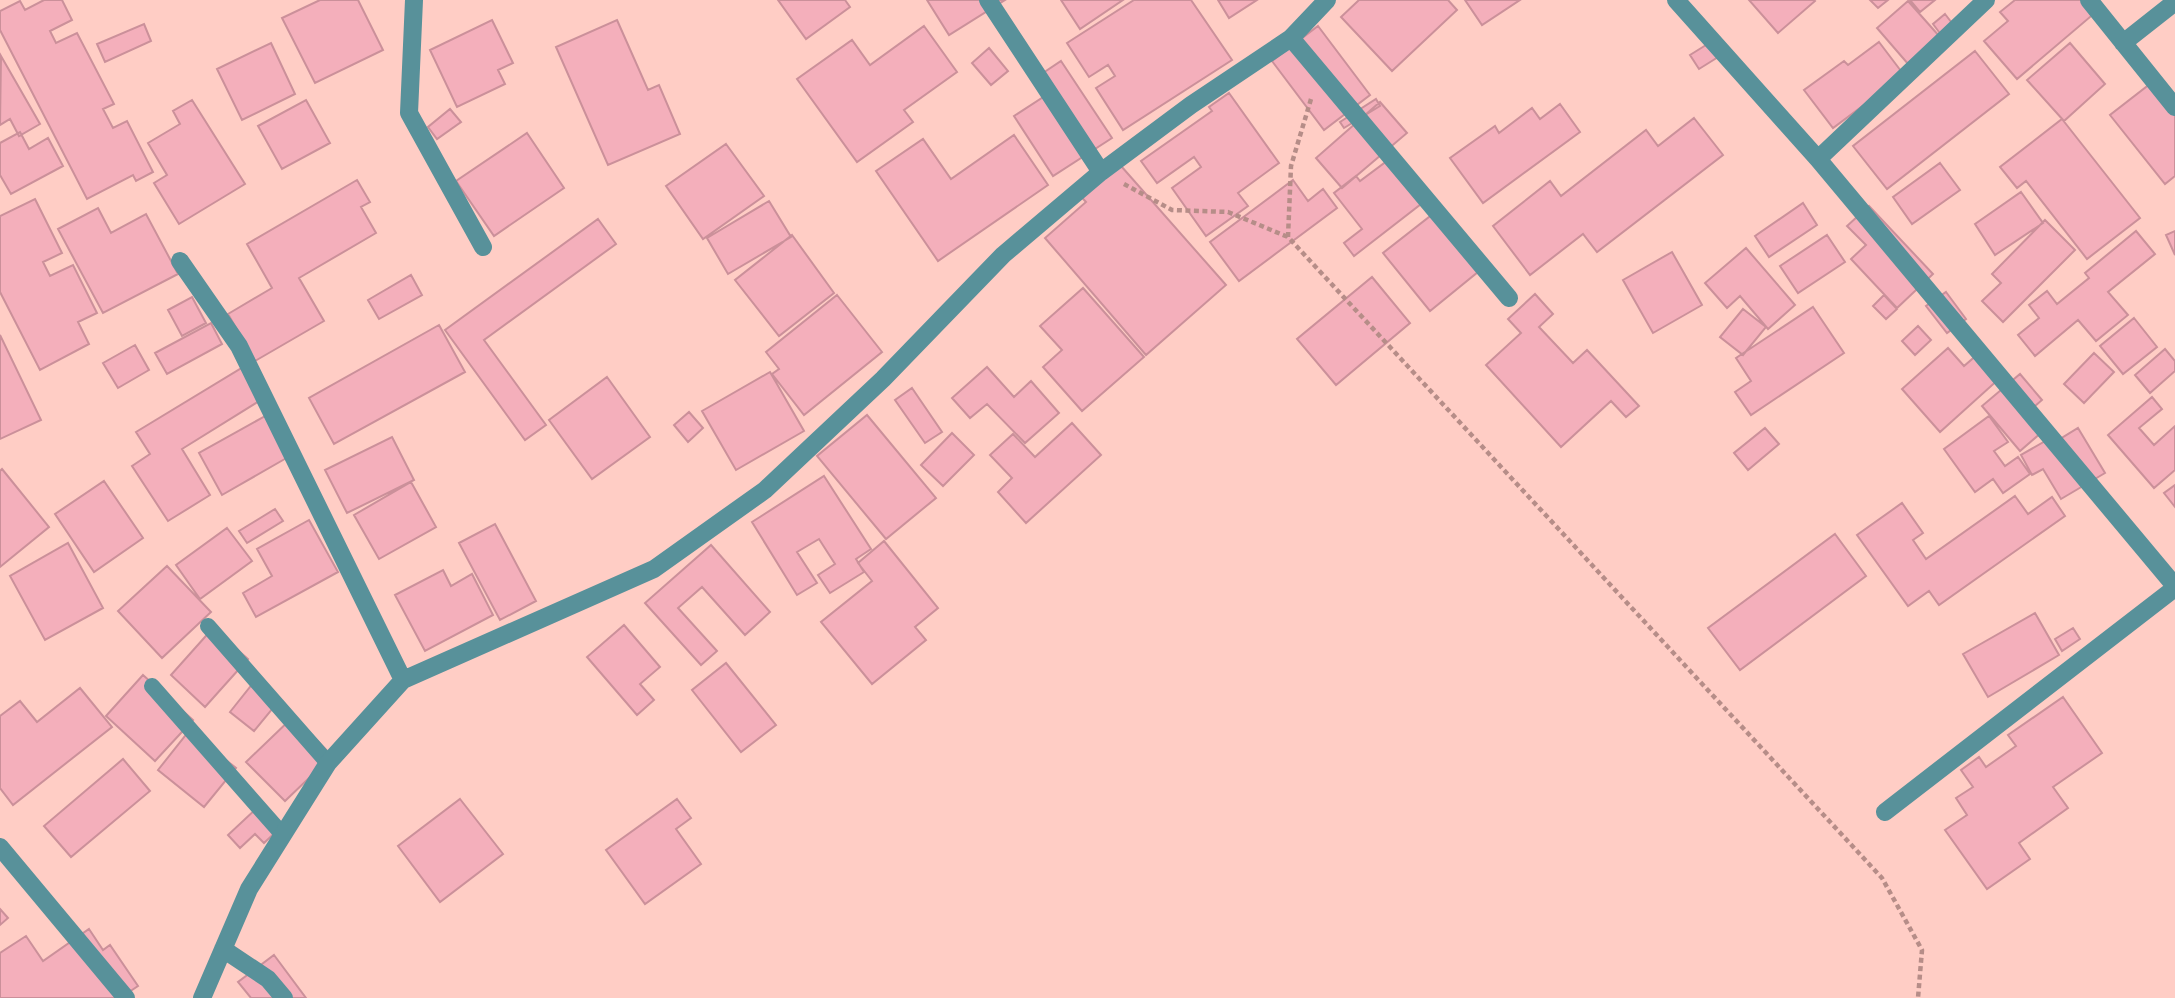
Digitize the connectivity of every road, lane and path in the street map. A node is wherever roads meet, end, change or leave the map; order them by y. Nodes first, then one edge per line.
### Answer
1 (414, 0) edge
2 (988, 0) edge
3 (1327, 0) edge
4 (1676, 0) edge
5 (1986, 0) edge
6 (2089, 0) edge
7 (2175, 2) edge
8 (1291, 38) junction
9 (2123, 43) junction
10 (1319, 72) junction
11 (2175, 107) edge
12 (1818, 159) junction
13 (1101, 172) junction
14 (1288, 237) junction
15 (483, 247) dead end
16 (180, 261) dead end
17 (1509, 298) dead end
18 (2175, 587) edge
19 (208, 626) dead end
20 (403, 680) junction
21 (152, 686) dead end
22 (328, 763) junction
23 (1885, 812) dead end
24 (283, 835) junction
25 (0, 847) edge
26 (223, 949) junction
27 (126, 998) edge
28 (202, 998) edge
29 (284, 998) edge
30 (1918, 998) edge

1 - 15 street
2 - 13 street
3 - 8 street
4 - 12 street
5 - 12 street
6 - 9 street
7 - 9 street
8 - 10 street
8 - 13 street
9 - 11 street
10 - 14 path
10 - 17 street
12 - 18 street
13 - 14 path
13 - 20 street
14 - 30 path
16 - 20 street
18 - 23 street
19 - 22 lane
20 - 22 street
21 - 24 lane
22 - 24 street
24 - 26 street
25 - 27 street
26 - 28 street
26 - 29 street

